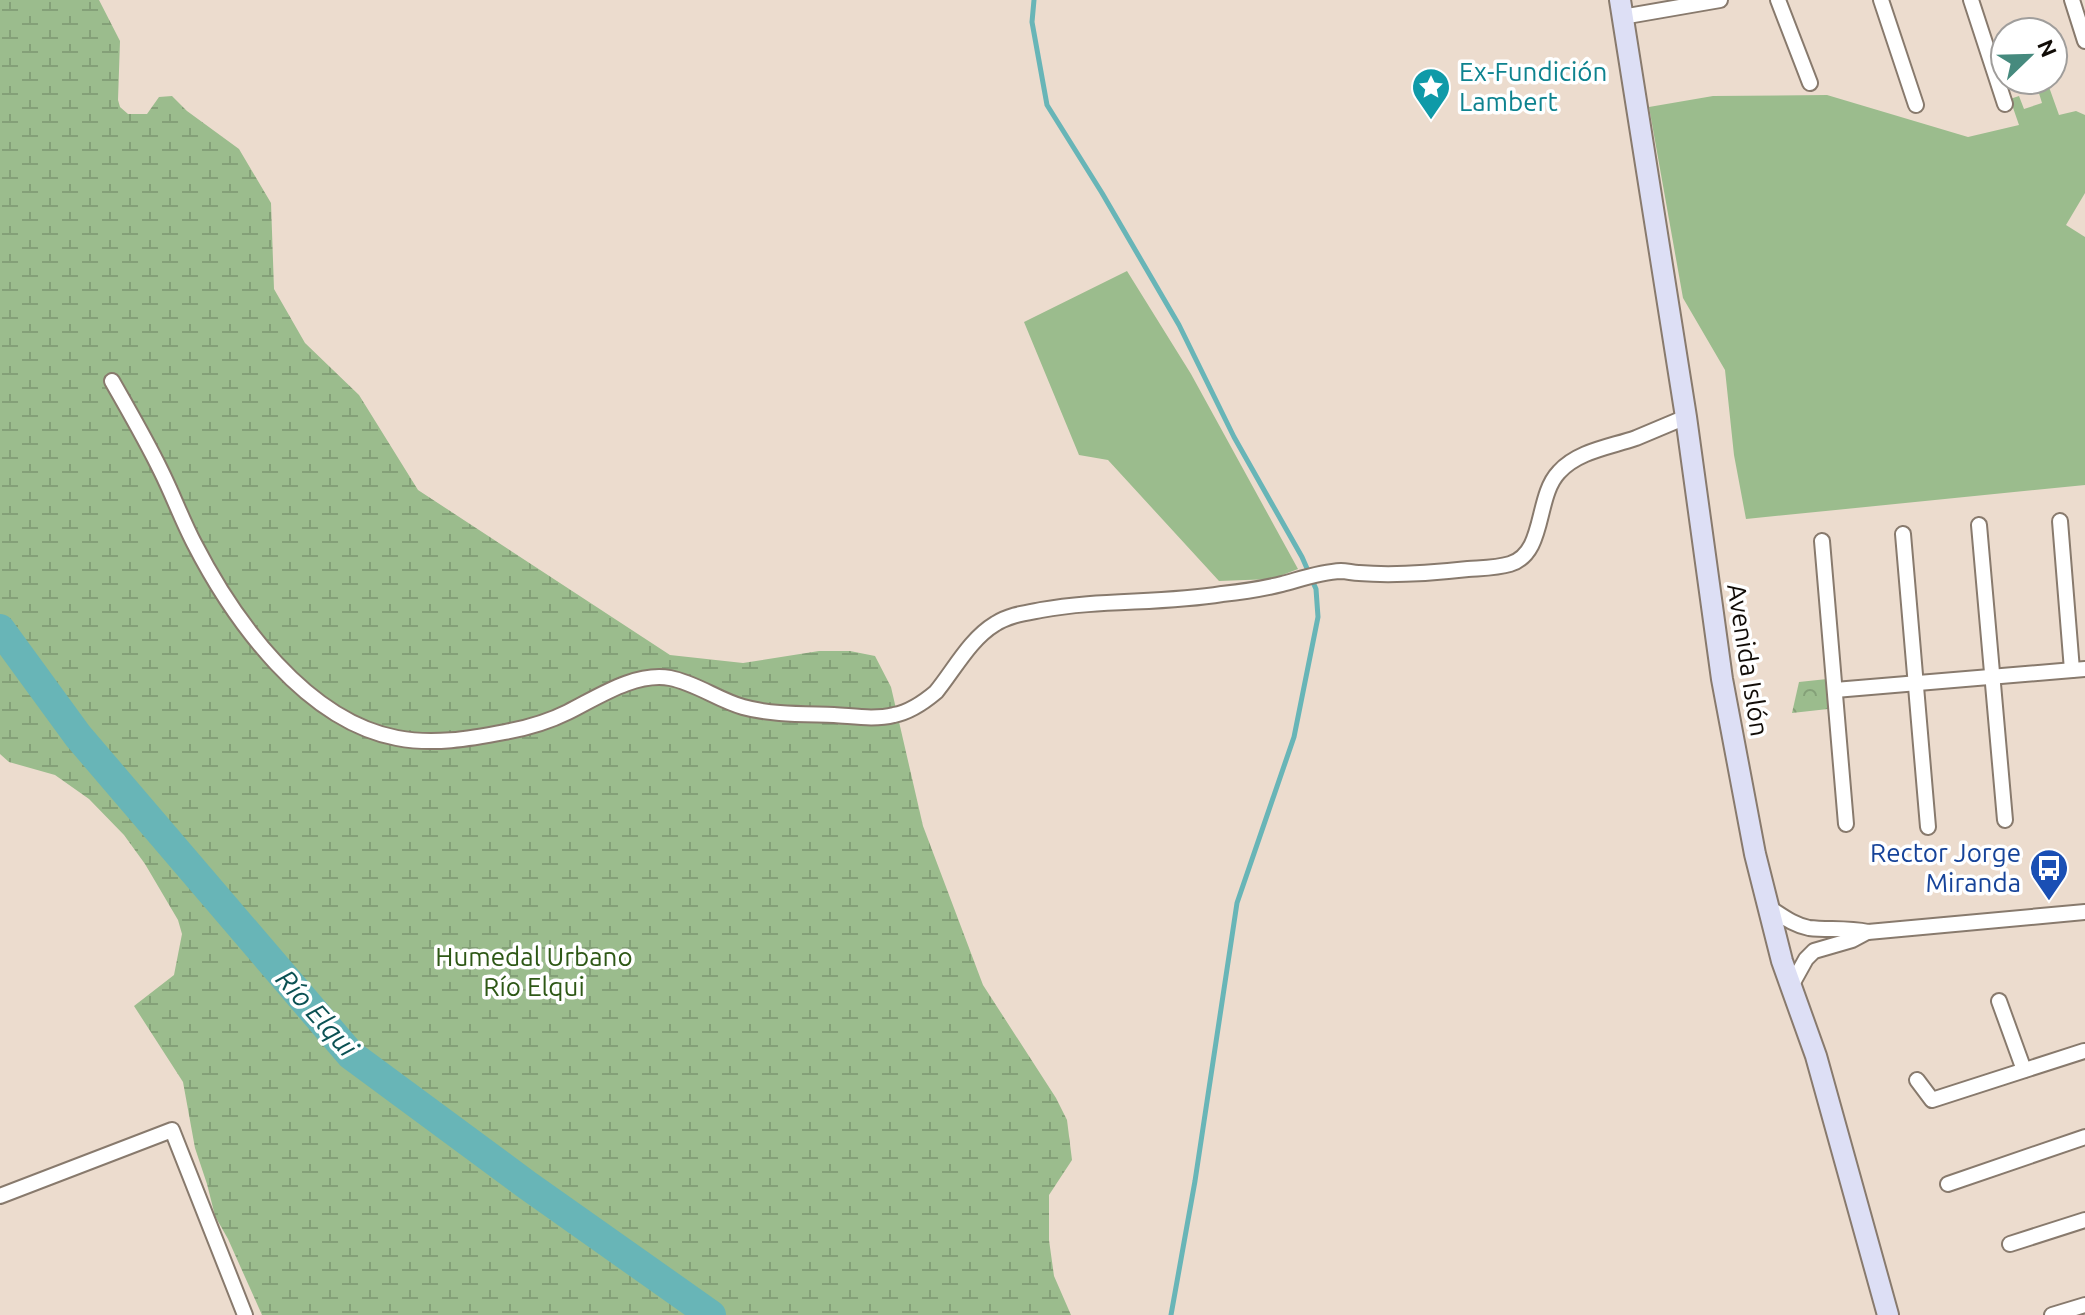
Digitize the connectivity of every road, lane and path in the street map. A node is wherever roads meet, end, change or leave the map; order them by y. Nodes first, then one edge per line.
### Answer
1 (1720, 0) edge
2 (1778, 0) edge
3 (1881, 0) edge
4 (1971, 0) edge
5 (2072, 0) edge
6 (1621, 9) edge
7 (2085, 41) edge
8 (1810, 83) dead end
9 (2005, 104) dead end
10 (1916, 105) dead end
11 (112, 381) dead end
12 (1686, 417) junction
13 (2060, 521) dead end
14 (1979, 525) dead end
15 (1903, 534) dead end
16 (1822, 541) dead end
17 (2079, 670) edge
18 (1992, 677) junction
19 (1916, 683) junction
20 (1835, 690) junction
21 (2005, 820) dead end
22 (1846, 824) dead end
23 (1928, 827) dead end
24 (1768, 907) junction
25 (2085, 912) edge
26 (1868, 932) junction
27 (1791, 986) junction
28 (1999, 1001) dead end
29 (2085, 1050) edge
30 (2085, 1061) edge
31 (2024, 1070) junction
32 (1917, 1080) dead end
33 (2085, 1137) edge
34 (1948, 1184) dead end
35 (0, 1196) edge
36 (2085, 1220) edge
37 (2010, 1244) dead end
38 (2085, 1305) edge
39 (245, 1315) edge
40 (1888, 1315) edge
41 (2052, 1315) edge

1 - 6 street
2 - 8 street
3 - 10 street
4 - 9 street
5 - 7 street
6 - 12 main road, Avenida Islón
11 - 12 street
12 - 24 main road, Avenida Islón
13 - 17 street
14 - 18 street
15 - 19 street
16 - 20 street
17 - 18 street
18 - 19 street
18 - 21 street
19 - 20 street
19 - 23 street
20 - 22 street
24 - 26 street
24 - 27 main road, Avenida Islón
25 - 26 street
26 - 27 street
27 - 40 main road, Avenida Islón
28 - 31 street
29 - 30 street
29 - 31 street
31 - 32 street
33 - 34 street
35 - 39 street
36 - 37 street
38 - 41 street

